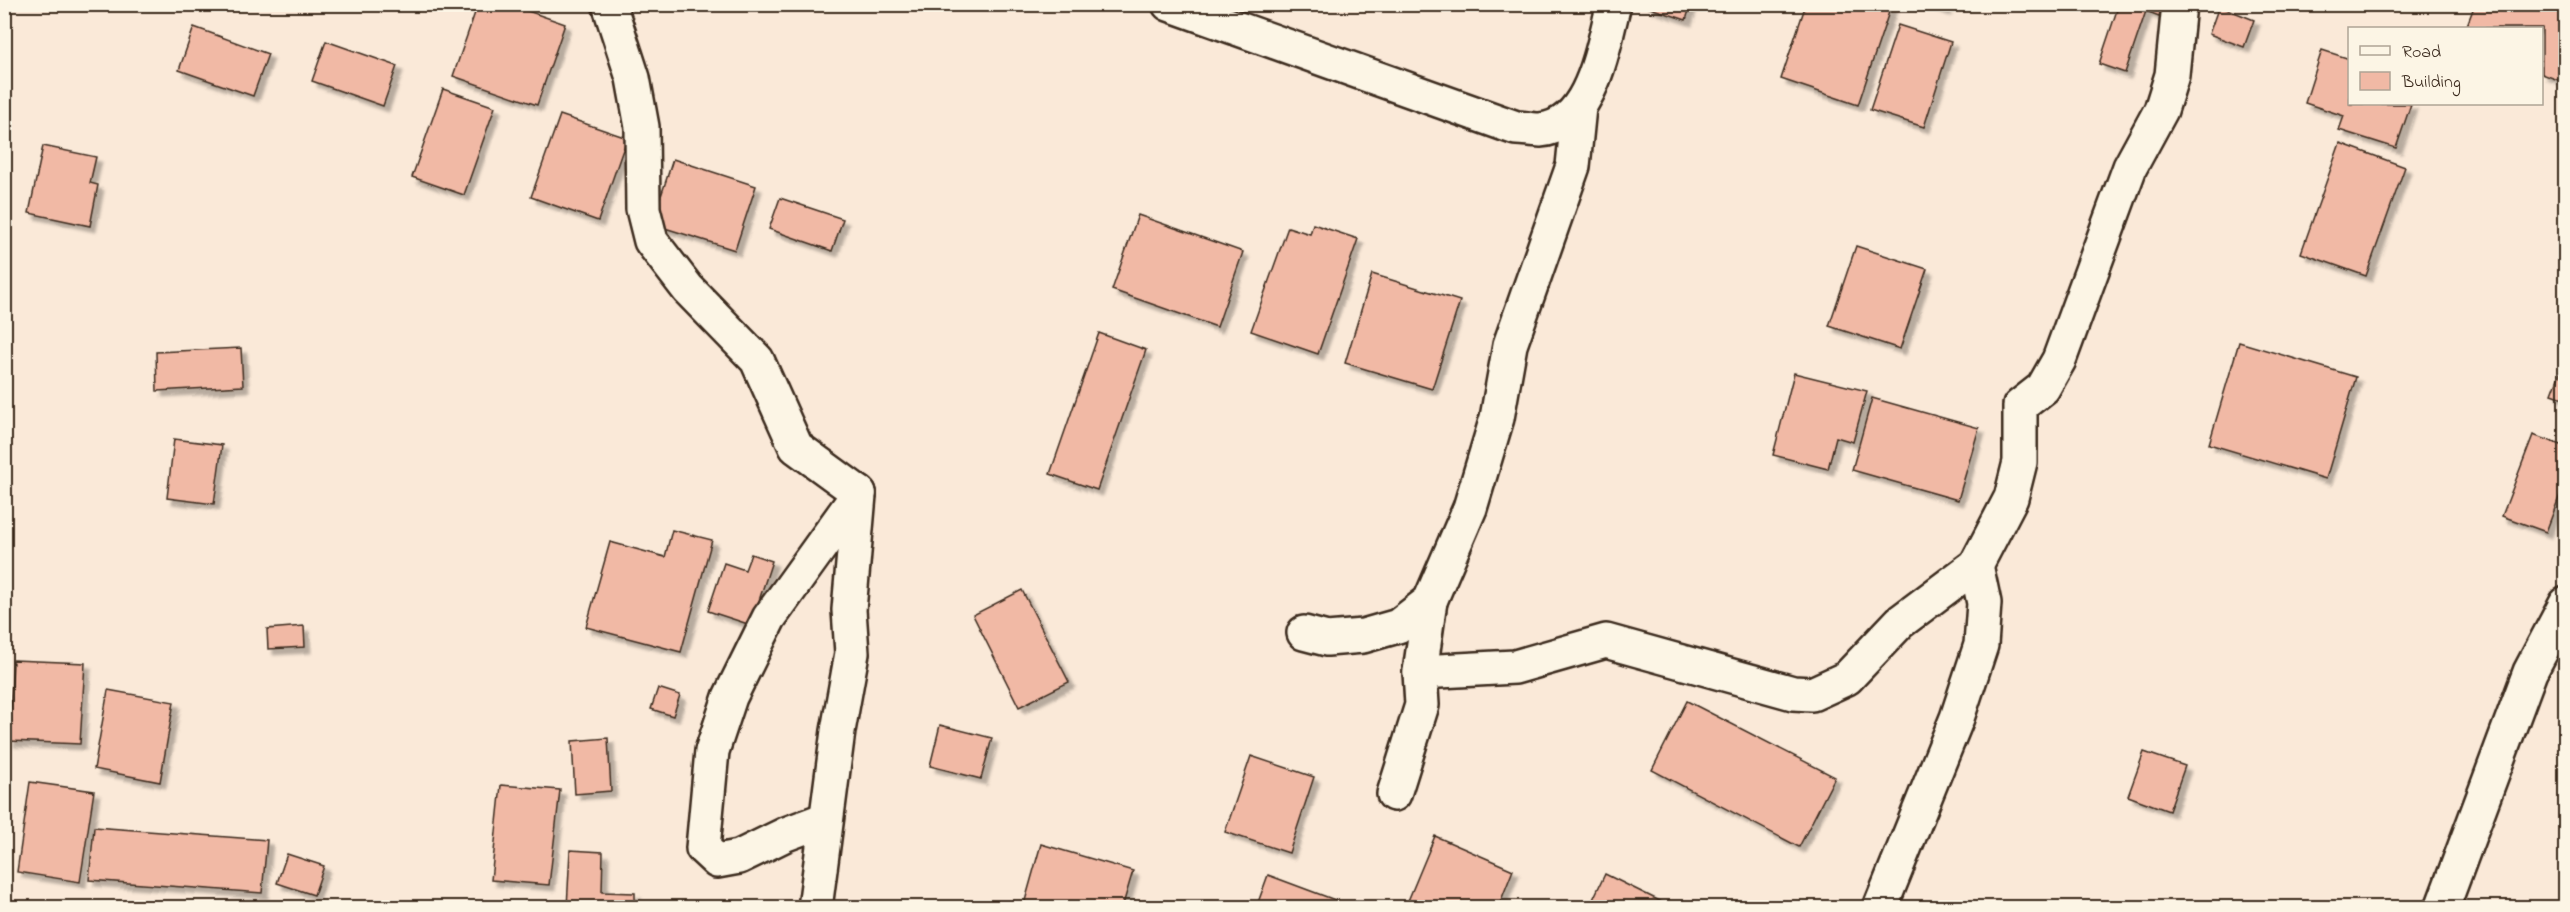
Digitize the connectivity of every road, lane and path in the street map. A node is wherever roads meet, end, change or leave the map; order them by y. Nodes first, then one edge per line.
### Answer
1 (609, 4) edge
2 (1169, 4) edge
3 (1614, 4) edge
4 (2179, 4) edge
5 (1579, 108) junction
6 (859, 494) junction
7 (1976, 565) junction
8 (1430, 601) junction
9 (2565, 604) edge
10 (1305, 633) dead end
11 (1420, 672) junction
12 (1394, 794) dead end
13 (826, 819) junction
14 (815, 908) edge
15 (1880, 908) edge
16 (2442, 908) edge

1 - 6 street
2 - 5 street
3 - 5 street
4 - 7 street
5 - 8 street
6 - 13 street
6 - 13 street
7 - 11 street
7 - 15 street
8 - 10 street
8 - 11 street
9 - 16 street
11 - 12 street
13 - 14 street

